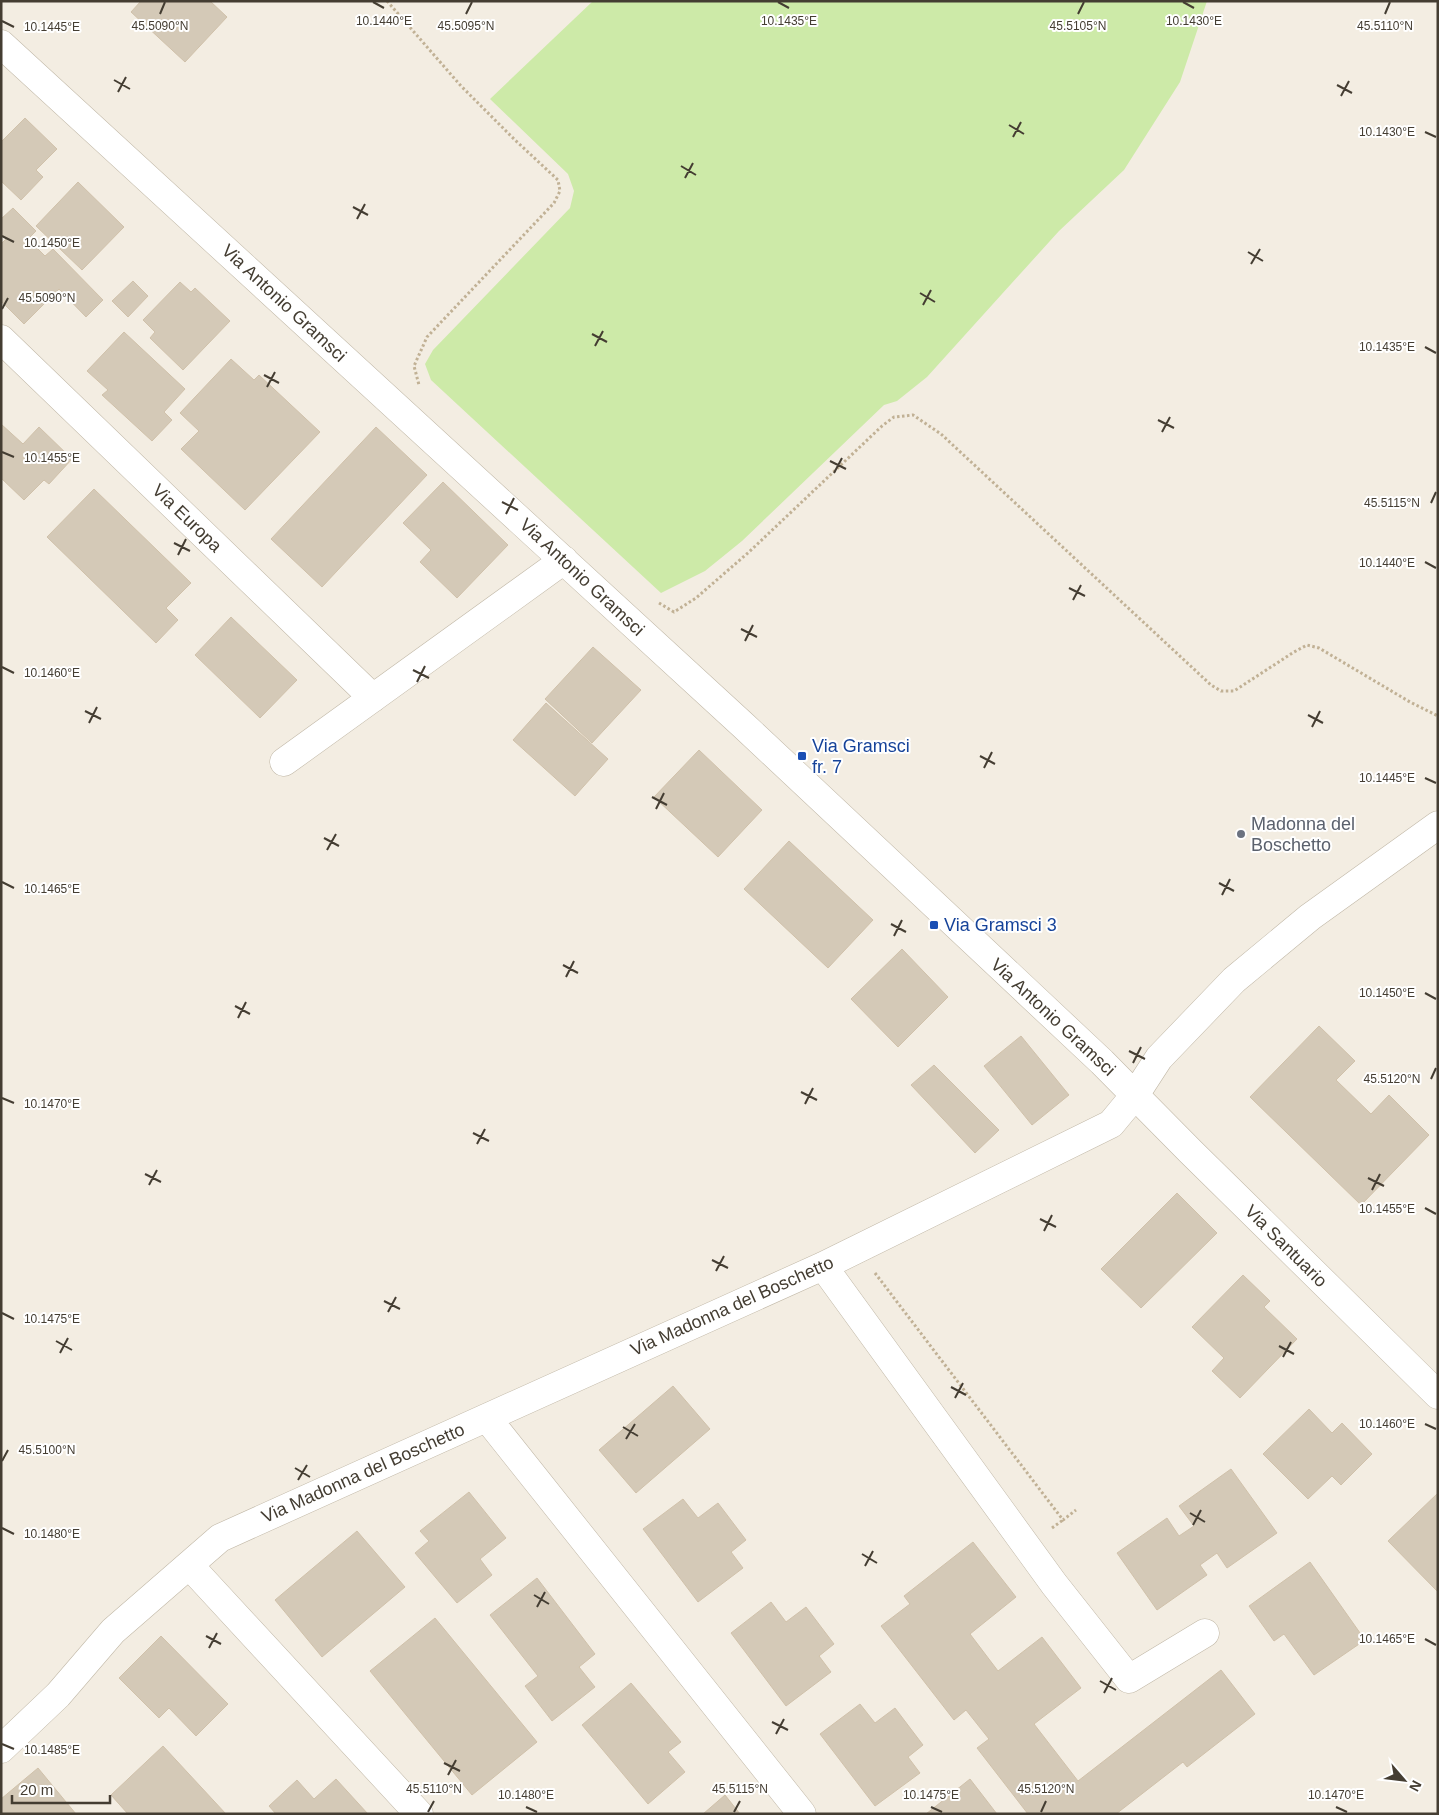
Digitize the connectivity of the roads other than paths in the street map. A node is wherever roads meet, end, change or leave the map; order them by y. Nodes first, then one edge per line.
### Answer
1 (1, 44) edge
2 (1, 338) edge
3 (564, 560) junction
4 (373, 698) junction
5 (284, 762) dead end
6 (1438, 825) edge
7 (1136, 1095) junction
8 (823, 1266) junction
9 (1438, 1395) edge
10 (487, 1418) junction
11 (189, 1565) junction
12 (1205, 1633) dead end
13 (1, 1749) edge
14 (419, 1814) edge
15 (802, 1814) edge

1 - 3 street, Via Antonio Gramsci
2 - 4 street, Via Europa
3 - 4 street
3 - 7 street, Via Antonio Gramsci
4 - 5 street
6 - 7 street, Via Madonna del Boschetto
7 - 8 street, Via Madonna del Boschetto
7 - 9 street, Via Santuario
8 - 10 street, Via Madonna del Boschetto
8 - 12 street
10 - 11 street, Via Madonna del Boschetto
10 - 15 street
11 - 13 street, Via Madonna del Boschetto
11 - 14 street

